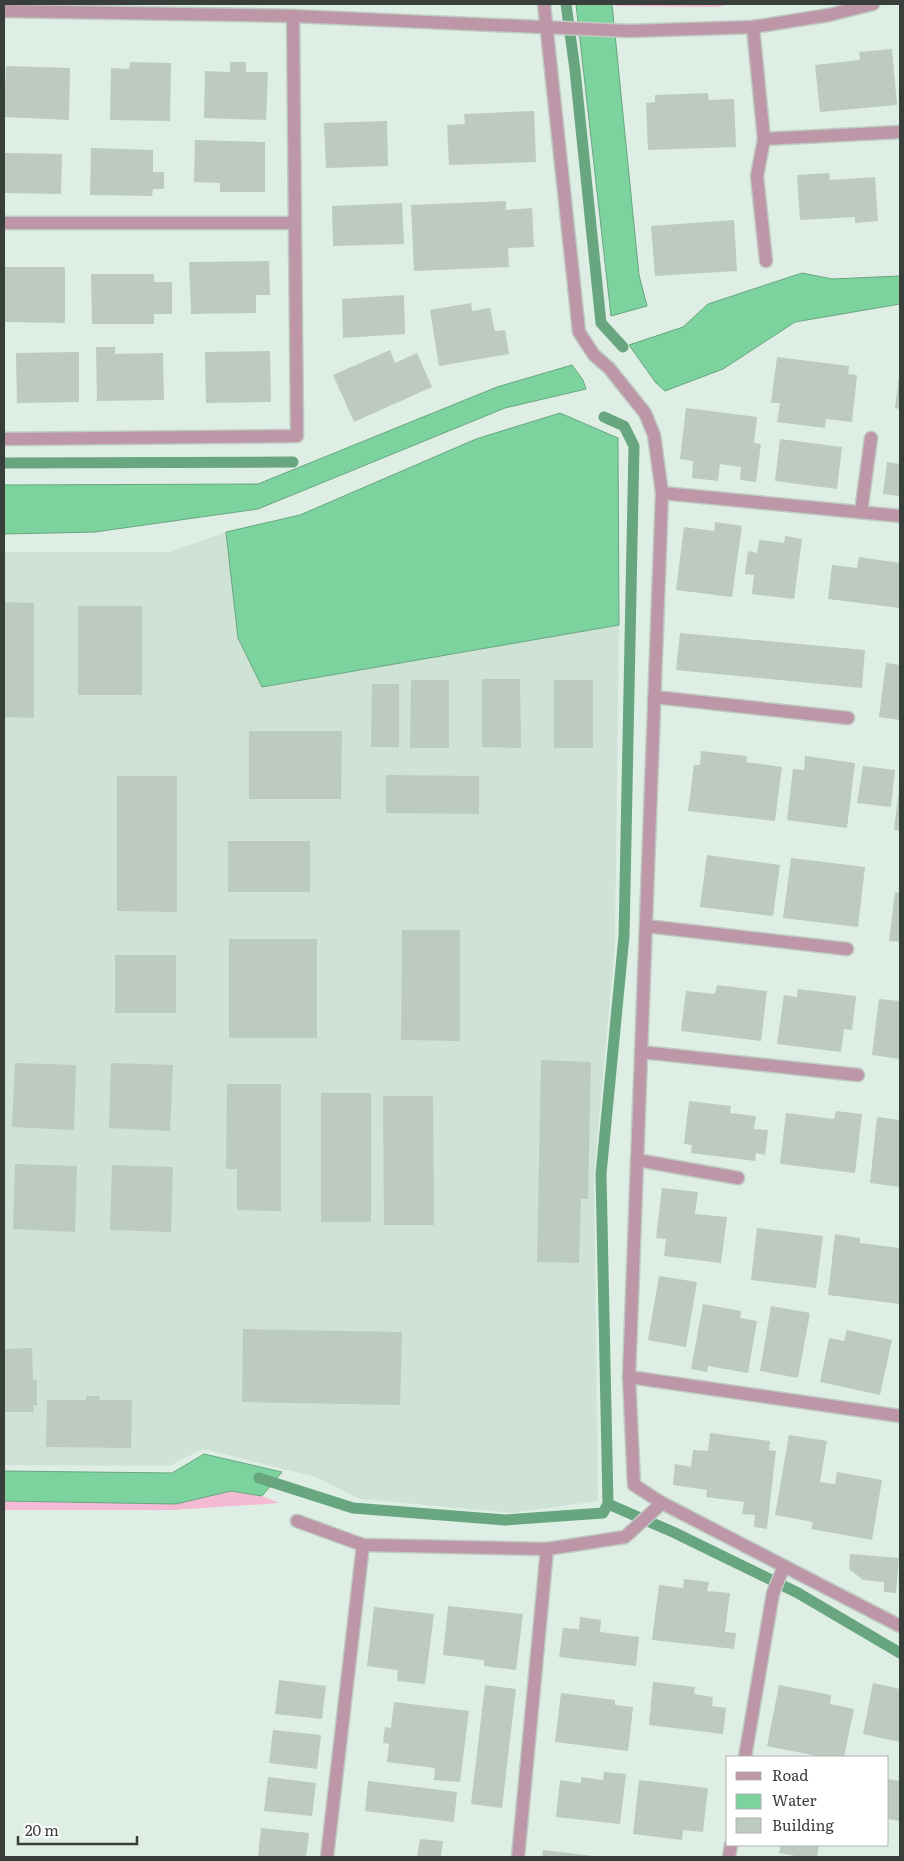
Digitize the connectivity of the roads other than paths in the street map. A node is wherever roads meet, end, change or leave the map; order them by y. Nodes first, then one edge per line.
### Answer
1 (544, 4) edge
2 (873, 4) edge
3 (4, 11) edge
4 (293, 16) junction
5 (546, 28) junction
6 (753, 28) junction
7 (900, 132) edge
8 (764, 139) junction
9 (4, 223) edge
10 (294, 223) junction
11 (766, 261) dead end
12 (871, 438) dead end
13 (4, 439) edge
14 (662, 493) junction
15 (860, 512) junction
16 (900, 516) edge
17 (654, 697) junction
18 (848, 718) dead end
19 (646, 926) junction
20 (847, 949) dead end
21 (641, 1052) junction
22 (858, 1075) dead end
23 (637, 1160) junction
24 (738, 1178) dead end
25 (629, 1377) junction
26 (900, 1416) edge
27 (658, 1507) junction
28 (297, 1521) dead end
29 (363, 1545) junction
30 (547, 1549) junction
31 (782, 1569) junction
32 (900, 1626) edge
33 (745, 1756) edge
34 (327, 1857) edge
35 (518, 1857) edge

1 - 5 street
2 - 6 street
3 - 4 street
4 - 5 street
4 - 10 street
5 - 6 street
5 - 14 street
6 - 8 street
7 - 8 street
8 - 11 street
9 - 10 street
10 - 13 street
12 - 15 street
14 - 15 street
14 - 17 street
15 - 16 street
17 - 18 street
17 - 19 street
19 - 20 street
19 - 21 street
21 - 22 street
21 - 23 street
23 - 24 street
23 - 25 street
25 - 26 street
25 - 27 street
27 - 30 street
27 - 31 street
28 - 29 street
29 - 30 street
29 - 34 street
30 - 35 street
31 - 32 street
31 - 33 street

